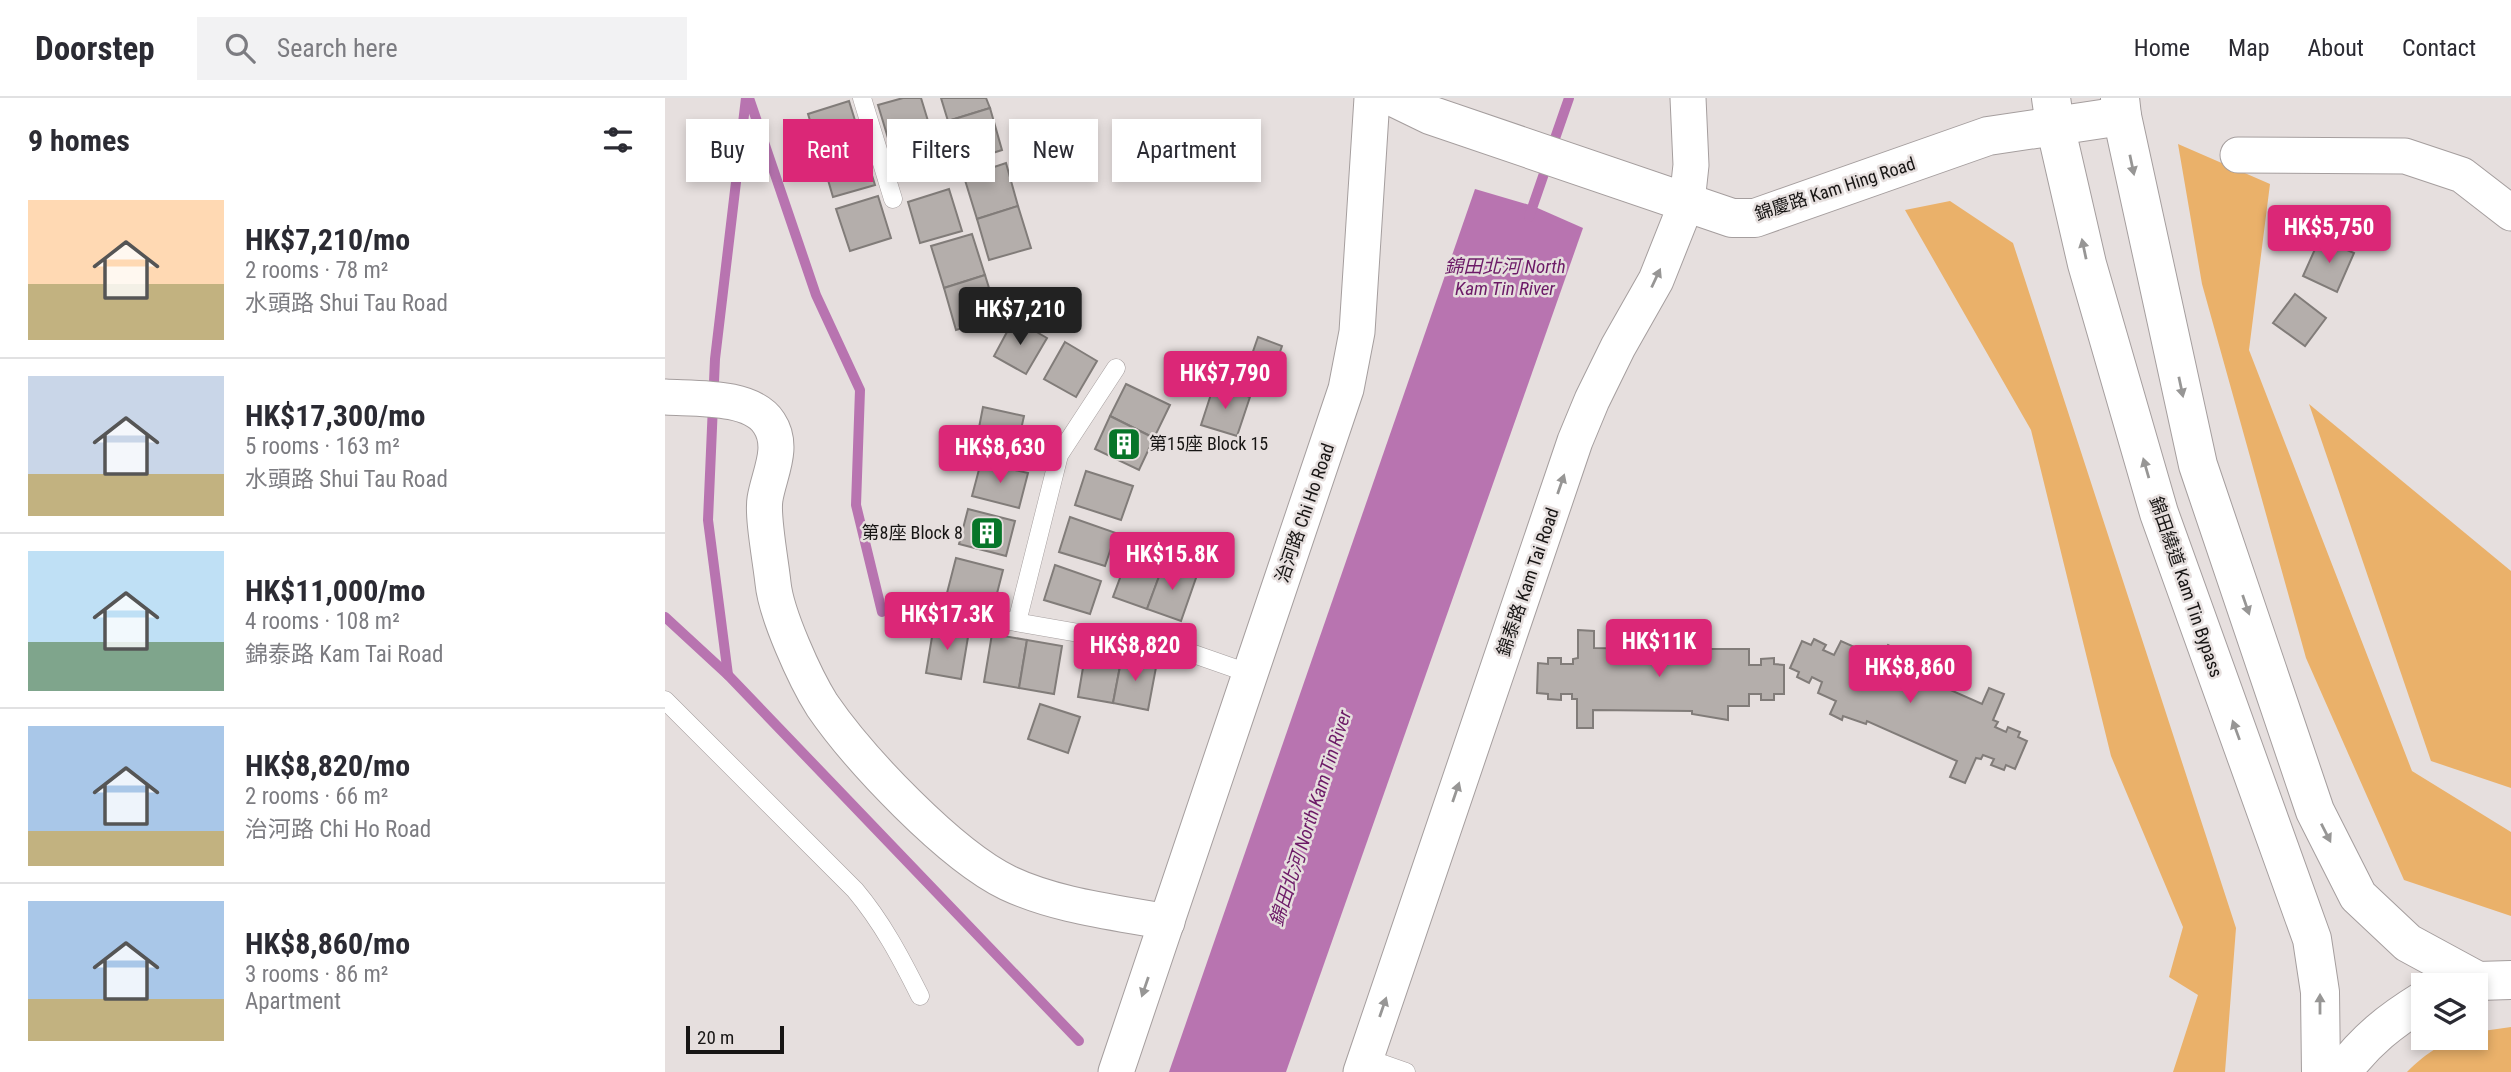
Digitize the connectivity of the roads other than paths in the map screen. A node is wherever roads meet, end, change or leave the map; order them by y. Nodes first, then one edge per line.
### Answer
1 (862, 98) edge
2 (1372, 98) edge
3 (1395, 98) edge
4 (1688, 98) edge
5 (2121, 107) edge
6 (2053, 112) edge
7 (2238, 155) dead end
8 (893, 199) dead end
9 (1687, 202) junction
10 (2511, 213) edge
11 (1115, 368) dead end
12 (665, 397) edge
13 (941, 609) dead end
14 (1017, 622) junction
15 (1251, 674) junction
16 (665, 700) edge
17 (1167, 922) junction
18 (2466, 973) edge
19 (920, 996) dead end
20 (2411, 1008) edge
21 (1363, 1065) edge
22 (1116, 1072) edge
23 (1406, 1072) edge
24 (2321, 1072) edge
25 (2342, 1072) edge

1 - 8 lane
2 - 15 street, 治河路 Chi Ho Road
3 - 9 main road, 錦慶路 Kam Hing Road
4 - 9 street, 錦泰路 Kam Tai Road
5 - 6 main road, 錦慶路 Kam Hing Road
5 -> 18 main road
6 - 9 main road, 錦慶路 Kam Hing Road
24 -> 6 main road, 錦田繞道 Kam Tin Bypass
7 - 10 street
21 -> 9 street, 錦泰路 Kam Tai Road
11 - 14 lane
12 - 17 street
13 - 14 lane
14 - 15 lane
15 - 17 street, 治河路 Chi Ho Road
16 - 19 lane
17 -> 22 street, 治河路 Chi Ho Road
20 - 25 main road
21 - 23 lane

